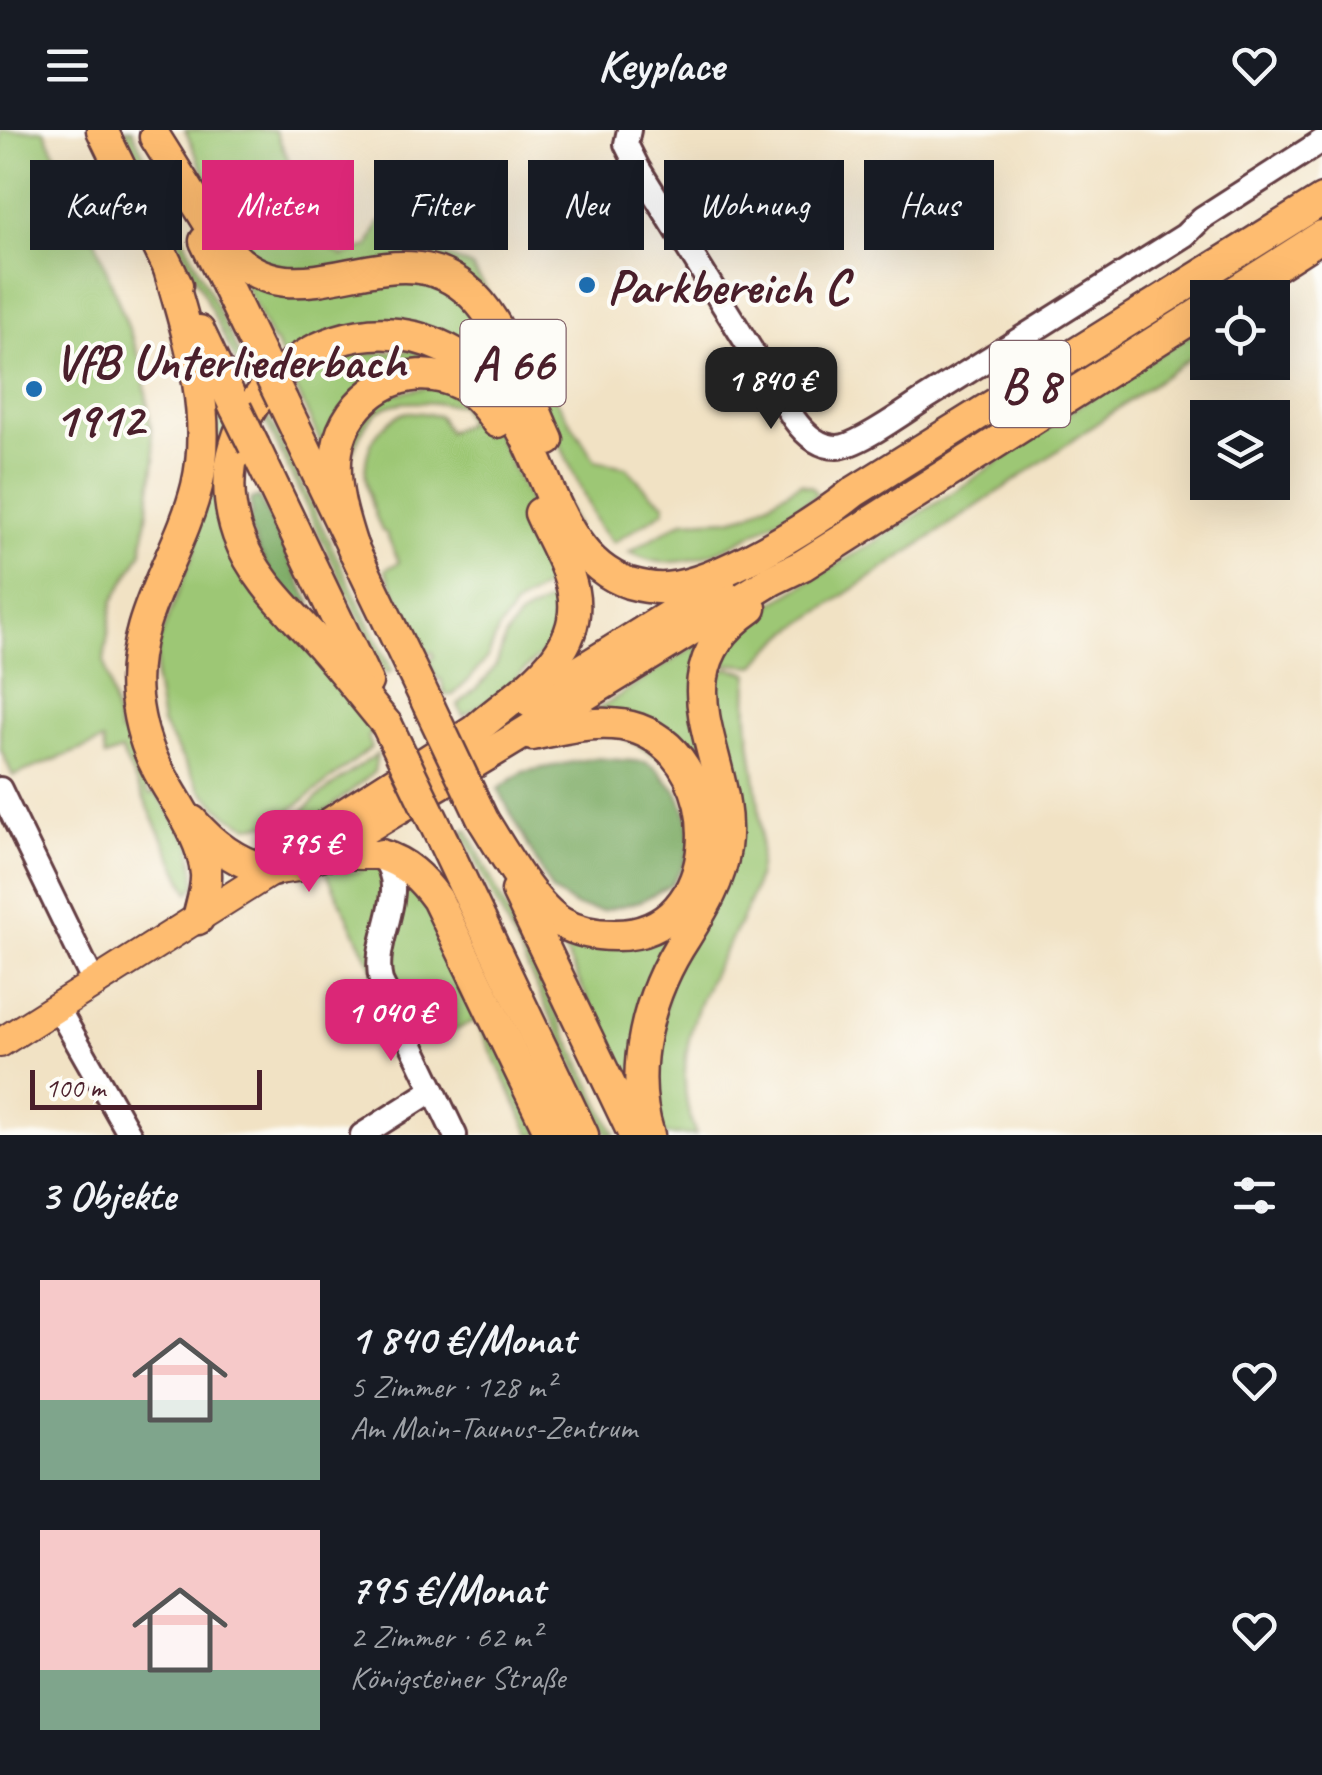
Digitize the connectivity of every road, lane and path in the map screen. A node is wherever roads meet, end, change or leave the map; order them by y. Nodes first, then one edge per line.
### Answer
1 (102, 130) edge
2 (629, 130) edge
3 (154, 134) edge
4 (1322, 141) edge
5 (1322, 200) edge
6 (1322, 236) edge
7 (169, 269) junction
8 (1252, 280) edge
9 (1190, 319) edge
10 (854, 492) junction
11 (782, 540) junction
12 (354, 549) junction
13 (804, 565) junction
14 (387, 725) junction
15 (474, 732) junction
16 (514, 739) junction
17 (2, 798) edge
18 (176, 804) junction
19 (484, 820) junction
20 (321, 855) junction
21 (380, 855) junction
22 (275, 870) junction
23 (198, 918) junction
24 (94, 984) junction
25 (56, 1007) junction
26 (0, 1044) edge
27 (433, 1090) junction
28 (130, 1135) edge
29 (362, 1135) edge
30 (455, 1135) edge
31 (550, 1135) edge
32 (584, 1135) edge
33 (634, 1135) edge
34 (648, 1135) edge

1 - 7 highway, A 66
2 - 4 street
3 - 10 highway, A 66
3 - 12 highway, A 66, bridge
5 - 10 highway, B 8
6 - 8 highway
7 - 14 highway, A 66, bridge
7 - 18 highway
9 - 13 highway, B 8
10 - 11 highway, B 8
11 - 14 highway, A 66
11 - 15 highway, B 8
12 - 15 highway
12 - 19 highway, A 66, bridge
13 - 16 highway, B 8
13 - 34 highway
14 - 32 highway, A 66, bridge
15 - 22 highway, B 8
16 - 19 highway
16 - 20 highway, B 8
17 - 24 street
18 - 22 highway
18 - 23 highway
19 - 33 highway, A 66
20 - 21 main road
20 - 22 main road, B 8
21 - 27 street
21 - 31 highway
22 - 23 main road
23 - 24 main road
24 - 25 main road
25 - 26 main road
25 - 28 street
27 - 29 street
27 - 30 street

